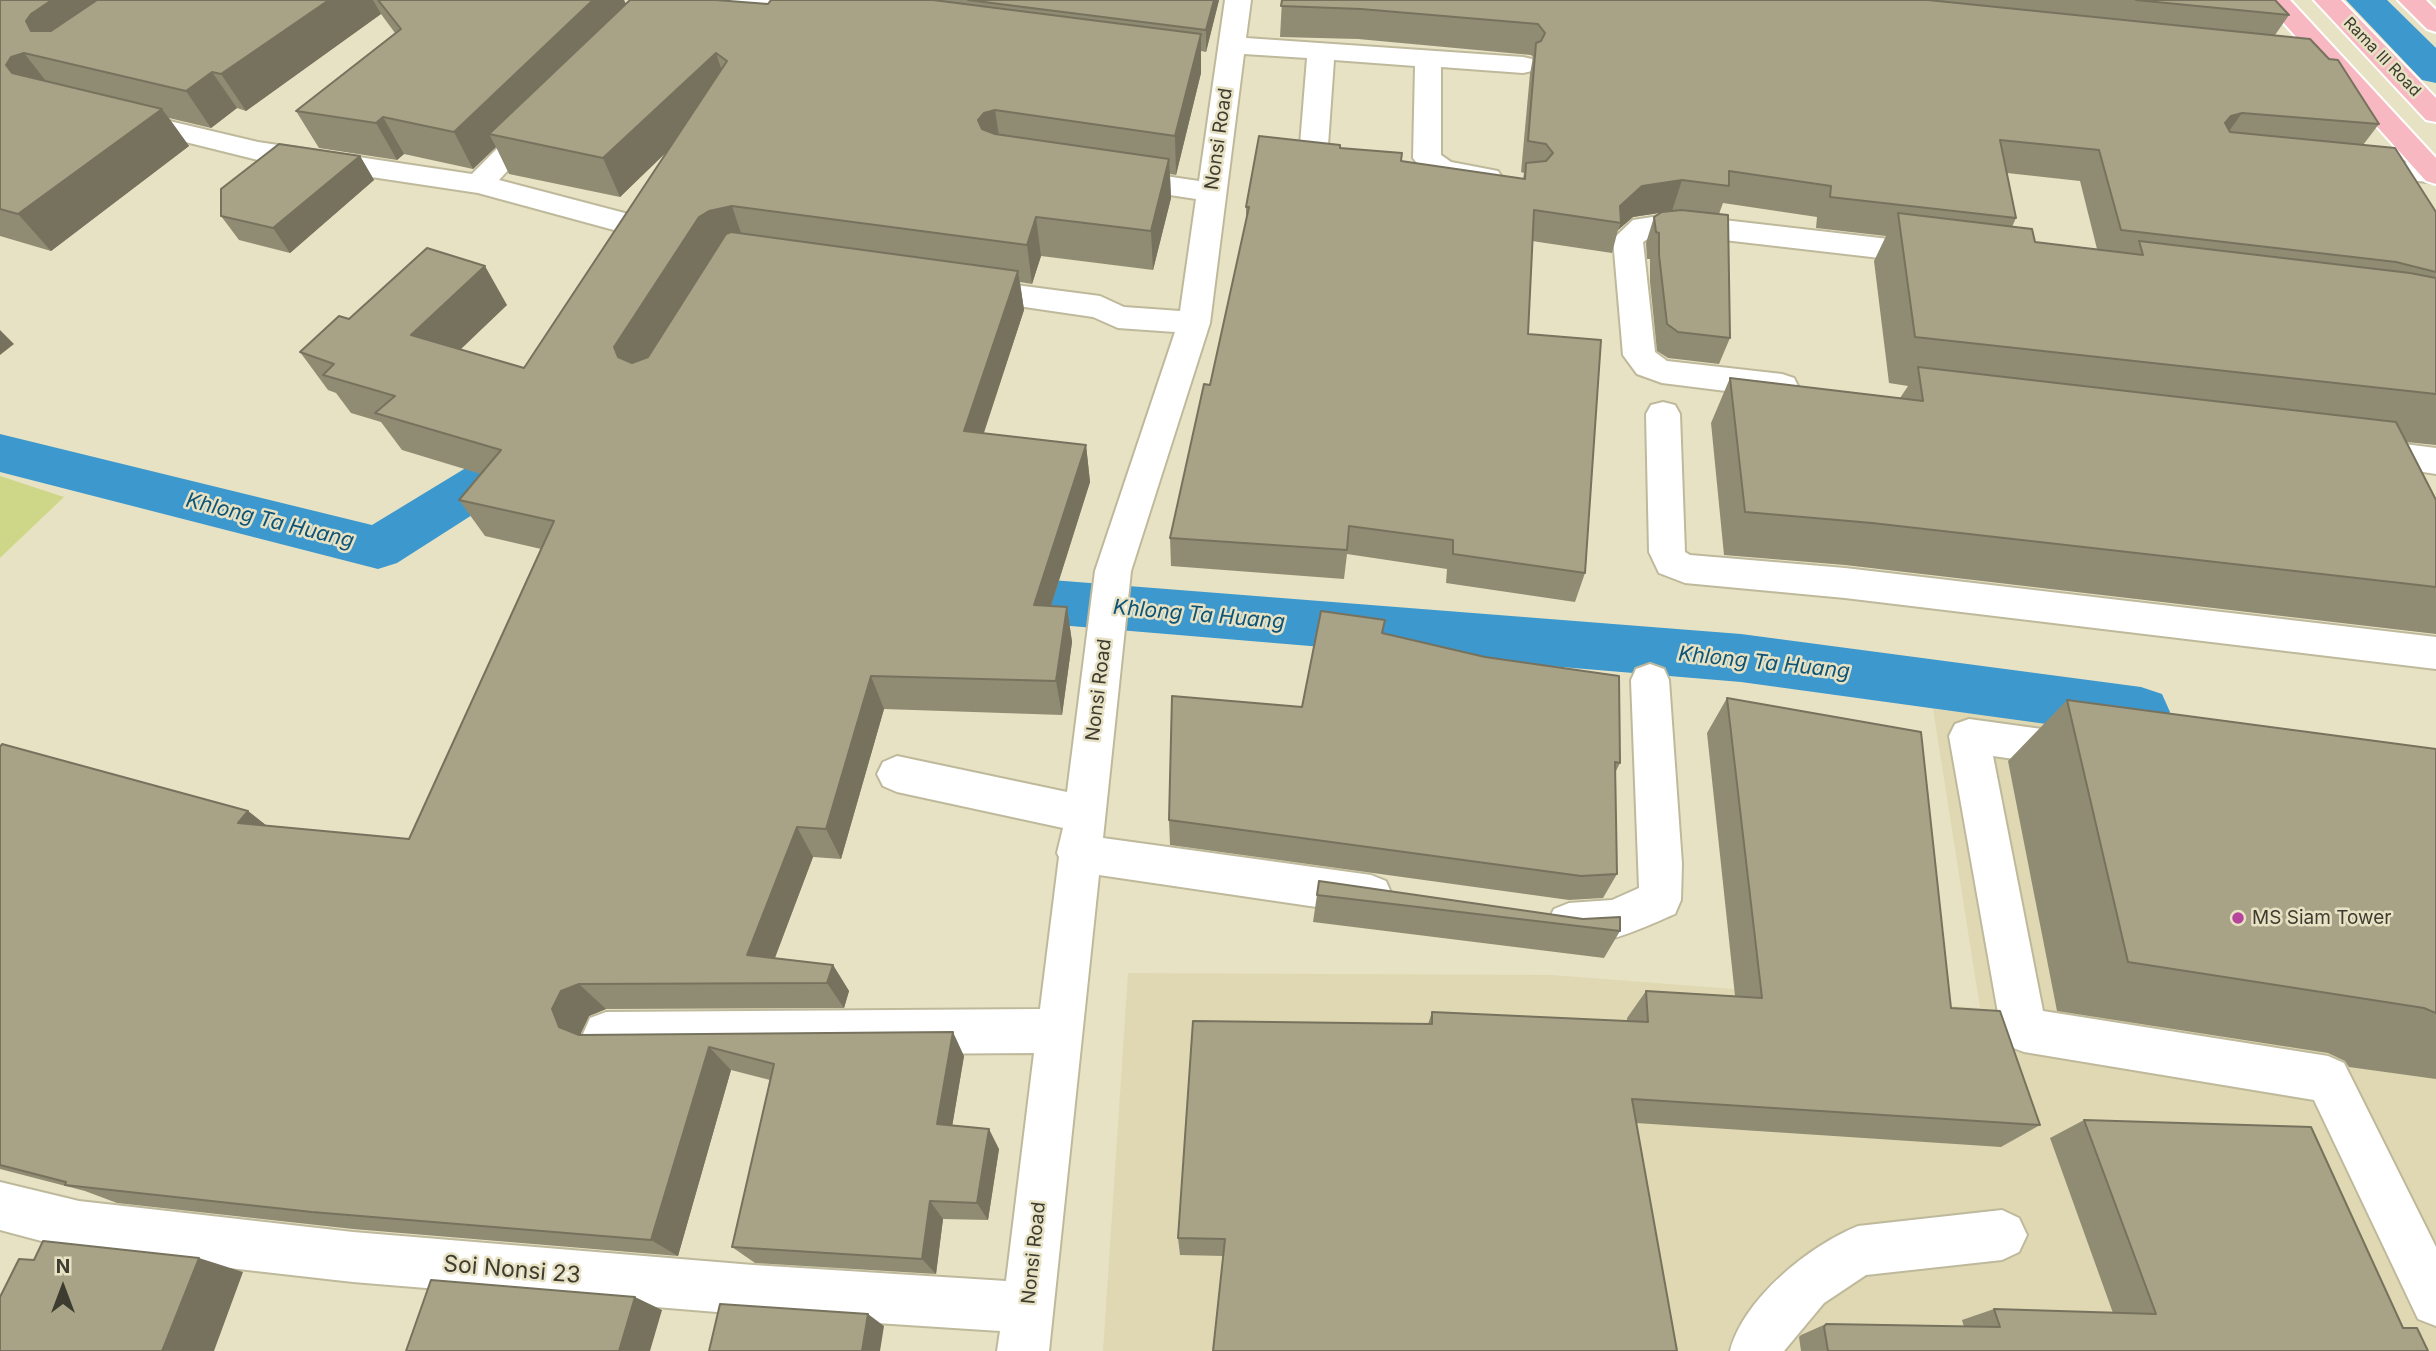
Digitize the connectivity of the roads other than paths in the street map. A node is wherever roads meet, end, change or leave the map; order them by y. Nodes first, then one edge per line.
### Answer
1 (724, 0) edge
2 (1238, 0) edge
3 (2276, 0) edge
4 (2327, 0) edge
5 (2411, 0) edge
6 (827, 12) edge
7 (2436, 24) edge
8 (1321, 51) junction
9 (1221, 57) junction
10 (1428, 58) junction
11 (2301, 61) edge
12 (2335, 64) junction
13 (1523, 65) dead end
14 (559, 102) edge
15 (104, 113) edge
16 (2436, 114) edge
17 (1314, 145) edge
18 (2327, 165) edge
19 (1093, 174) edge
20 (2435, 174) edge
21 (1516, 181) edge
22 (479, 184) junction
23 (1212, 192) junction
24 (625, 223) edge
25 (1961, 258) edge
26 (936, 284) edge
27 (1194, 323) junction
28 (1812, 390) edge
29 (1663, 414) dead end
30 (2327, 448) edge
31 (2436, 461) edge
32 (2436, 653) edge
33 (1650, 680) dead end
34 (2120, 757) edge
35 (897, 774) dead end
36 (1080, 834) junction
37 (1405, 900) edge
38 (1528, 918) edge
39 (1058, 1031) junction
40 (606, 1034) edge
41 (0, 1206) edge
42 (2002, 1235) dead end
43 (2436, 1301) edge
44 (1025, 1330) edge
45 (1756, 1351) edge

1 - 6 street
2 - 9 street, Nonsi Road
3 - 12 main road, Rama III Road
4 - 16 main road, Rama III Road
5 - 7 main road
8 - 9 street
8 - 10 street
8 - 17 street
9 - 23 street, Nonsi Road
10 - 13 street
10 - 21 street
11 - 12 street
12 - 20 main road, Rama III Road
14 - 22 street
15 - 22 street
18 - 20 street
19 - 23 street
22 - 24 street
23 - 27 street, Nonsi Road
25 - 28 street
26 - 27 street
27 - 36 street, Nonsi Road
29 - 32 street
30 - 31 street
33 - 38 street
34 - 43 street
35 - 36 street
36 - 37 street
36 - 39 street, Nonsi Road
39 - 40 street
39 - 44 street, Nonsi Road
41 - 44 street, Soi Nonsi 23
42 - 45 street

